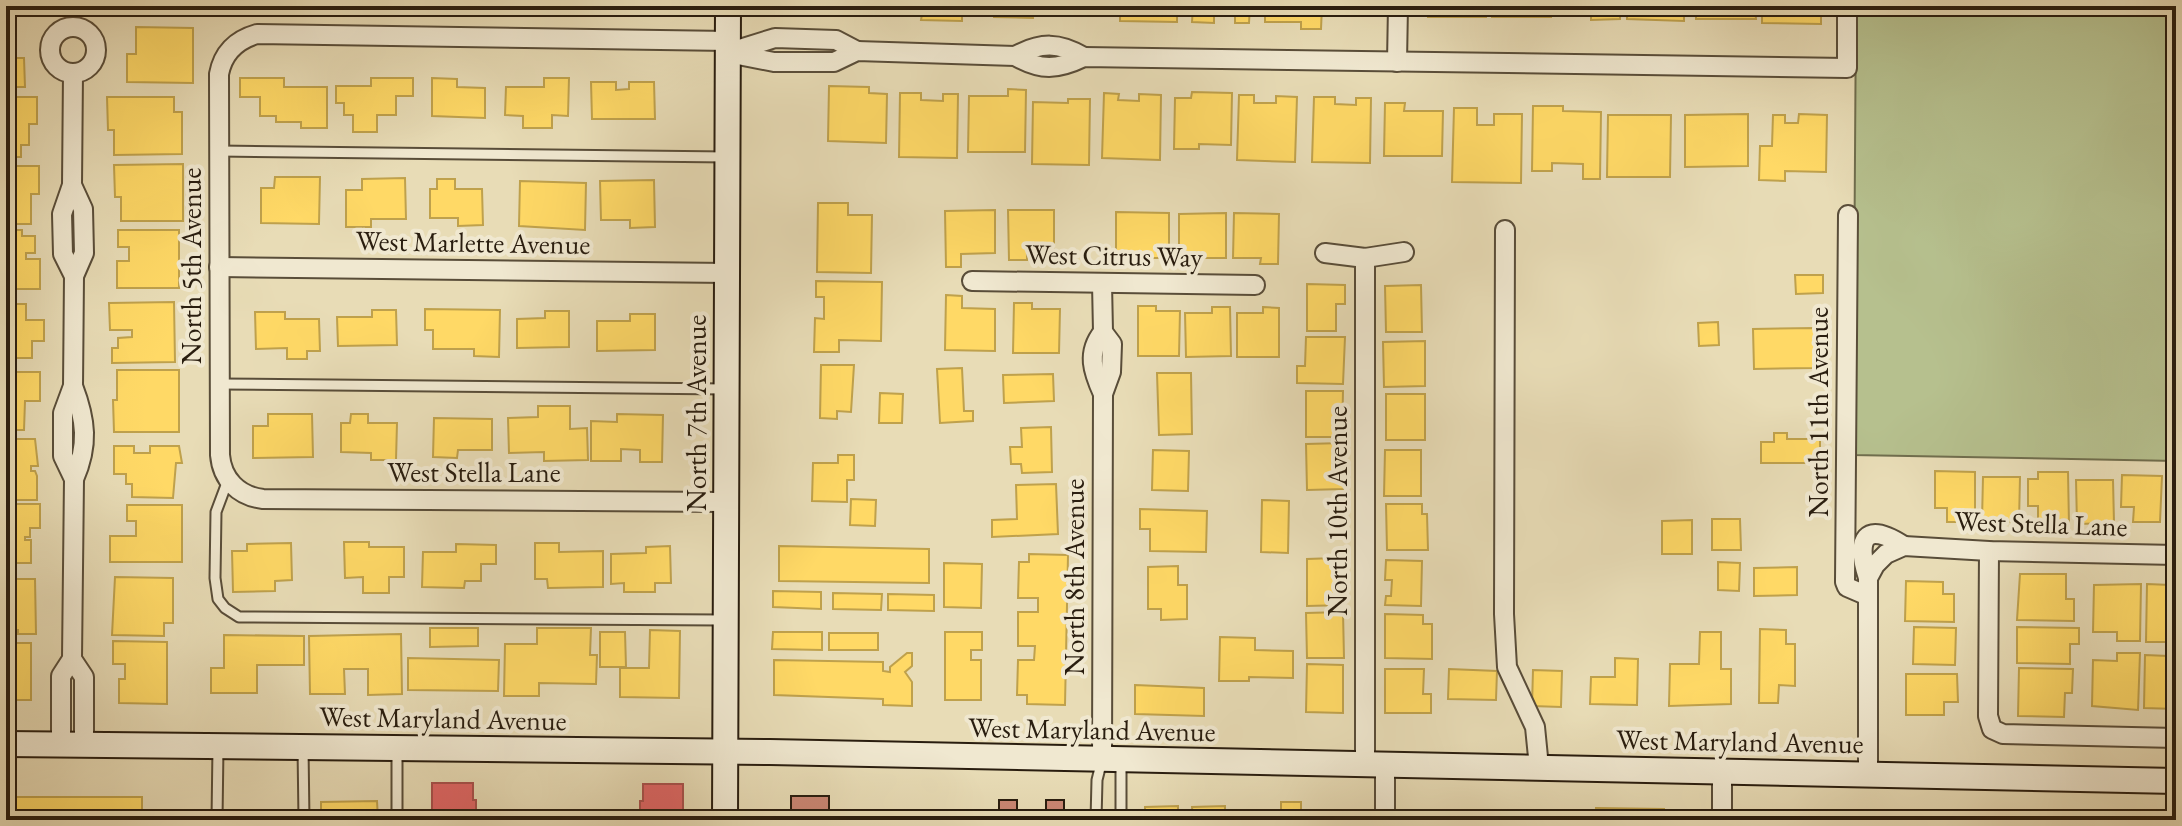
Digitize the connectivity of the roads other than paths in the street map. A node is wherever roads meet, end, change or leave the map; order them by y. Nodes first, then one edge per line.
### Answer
1 (728, 6) edge
2 (1398, 6) edge
3 (1847, 6) edge
4 (820, 39) junction
5 (728, 47) junction
6 (857, 51) junction
7 (820, 62) junction
8 (1397, 62) junction
9 (73, 73) dead end
10 (219, 151) junction
11 (727, 157) junction
12 (1848, 215) dead end
13 (1505, 230) dead end
14 (1404, 252) dead end
15 (1325, 253) dead end
16 (1365, 258) junction
17 (219, 267) junction
18 (727, 273) junction
19 (972, 281) dead end
20 (1102, 283) junction
21 (1255, 285) dead end
22 (219, 384) junction
23 (726, 389) junction
24 (228, 480) junction
25 (726, 502) junction
26 (1989, 551) junction
27 (2176, 555) edge
28 (1868, 587) junction
29 (725, 620) junction
30 (2176, 738) edge
31 (6, 744) edge
32 (73, 744) junction
33 (218, 746) junction
34 (303, 747) junction
35 (397, 748) junction
36 (725, 751) junction
37 (1111, 760) junction
38 (1375, 763) junction
39 (1539, 767) junction
40 (1722, 771) junction
41 (1868, 773) junction
42 (2176, 781) edge
43 (217, 820) edge
44 (304, 820) edge
45 (397, 820) edge
46 (725, 820) edge
47 (1096, 820) edge
48 (1121, 820) edge
49 (1385, 820) edge
50 (1722, 820) edge

1 - 5 street, North 7th Avenue
2 - 8 street
3 - 8 street
4 - 5 street
4 - 6 street
4 - 7 street
5 - 7 street
5 - 10 street, North 5th Avenue
5 - 11 street, North 7th Avenue
6 - 7 street
6 - 8 street
9 - 32 street
10 - 11 lane
10 - 17 street, North 5th Avenue
11 - 18 street, North 7th Avenue
12 - 28 street, North 11th Avenue
13 - 39 street
14 - 16 street
15 - 16 street
16 - 38 street, North 10th Avenue
17 - 18 street, West Marlette Avenue
17 - 22 street, North 5th Avenue
18 - 23 street, North 7th Avenue
19 - 20 street, West Citrus Way
20 - 21 street, West Citrus Way
20 - 37 street, North 8th Avenue
22 - 23 lane
22 - 24 street, North 5th Avenue
23 - 25 street, North 7th Avenue
24 - 25 street, West Stella Lane
24 - 29 lane
25 - 29 street, North 7th Avenue
26 - 27 street, West Stella Lane
26 - 28 street, West Stella Lane
26 - 30 street
28 - 41 street
29 - 36 street, North 7th Avenue
31 - 32 street, West Maryland Avenue
32 - 33 street, West Maryland Avenue
33 - 34 street, West Maryland Avenue
33 - 43 lane
34 - 35 street, West Maryland Avenue
34 - 44 lane
35 - 36 street, West Maryland Avenue
35 - 45 lane
36 - 37 street, West Maryland Avenue
36 - 46 street, North 7th Avenue
37 - 38 street, West Maryland Avenue
37 - 47 lane
37 - 48 lane
38 - 39 street, West Maryland Avenue
38 - 49 street, North 10th Avenue
39 - 40 street, West Maryland Avenue
40 - 41 street, West Maryland Avenue
40 - 50 street
41 - 42 street, West Maryland Avenue

